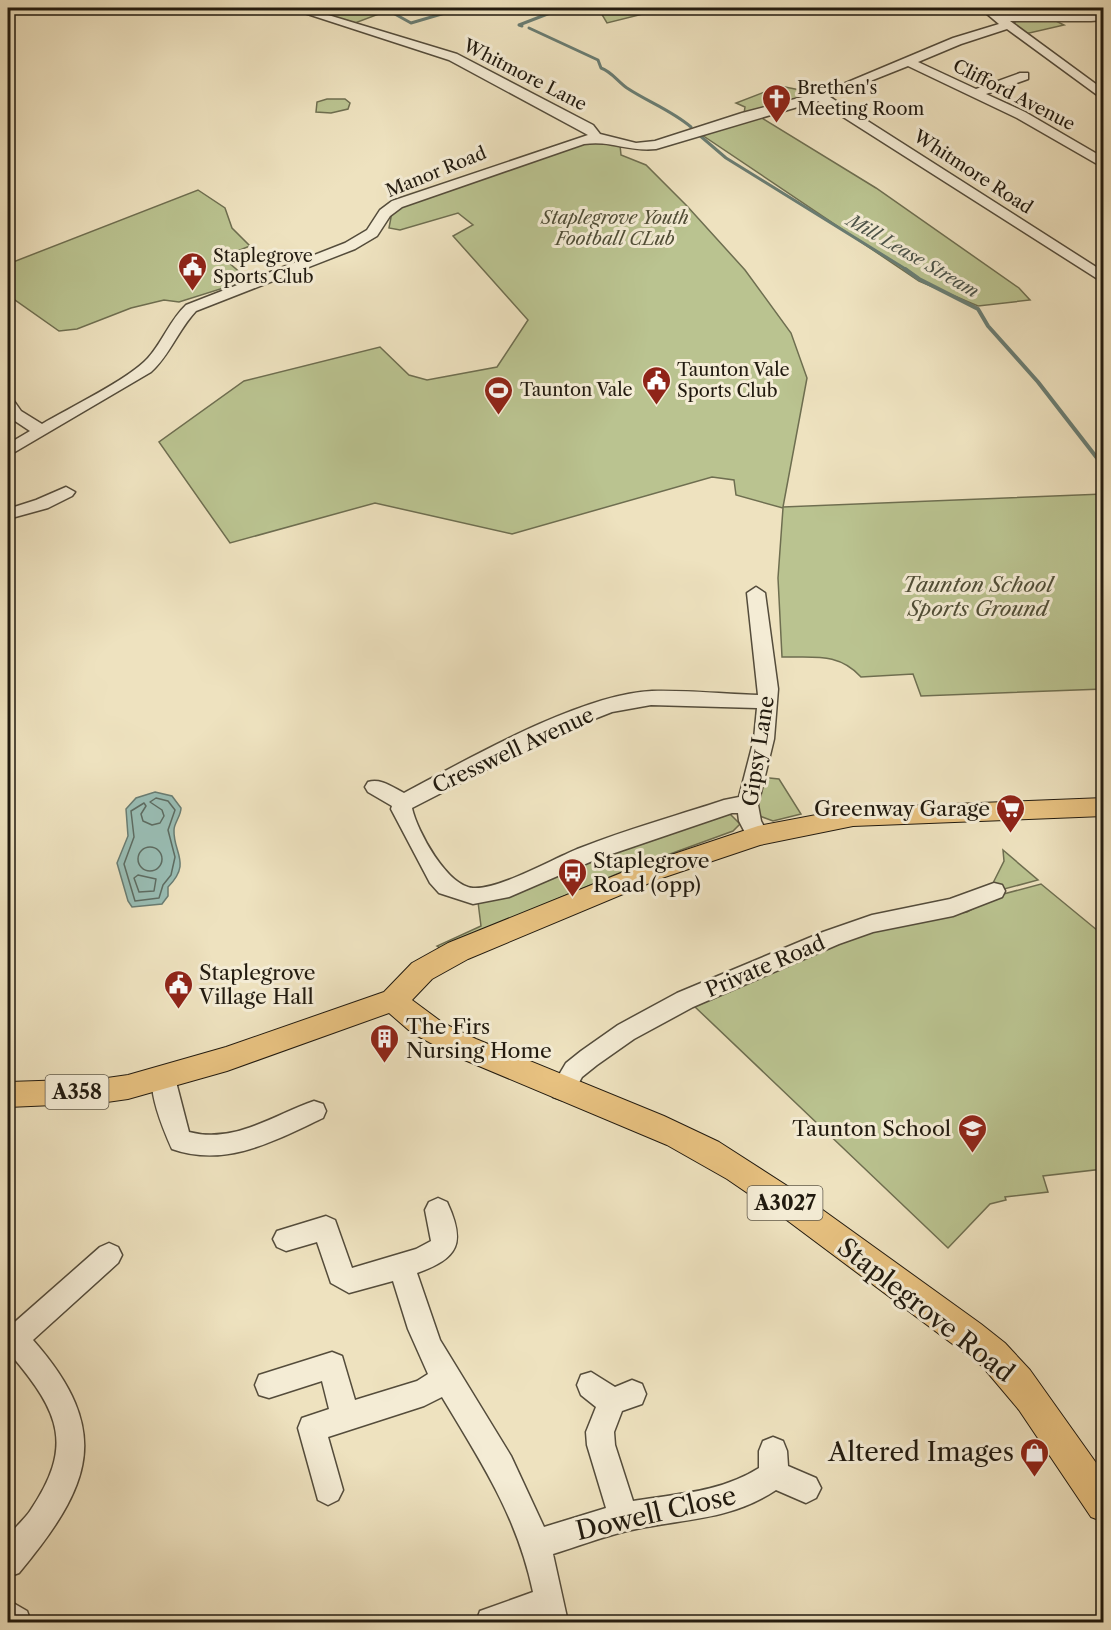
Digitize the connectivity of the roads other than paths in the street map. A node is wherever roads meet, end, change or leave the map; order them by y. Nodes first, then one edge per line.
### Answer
1 (295, 8) edge
2 (985, 8) edge
3 (1104, 16) edge
4 (1071, 20) junction
5 (1005, 22) junction
6 (1041, 32) dead end
7 (907, 61) junction
8 (1024, 76) dead end
9 (976, 93) junction
10 (1104, 96) edge
11 (821, 97) junction
12 (596, 137) junction
13 (1104, 164) edge
14 (1104, 279) edge
15 (8, 404) edge
16 (42, 431) junction
17 (8, 451) edge
18 (66, 492) dead end
19 (8, 514) edge
20 (756, 593) dead end
21 (768, 702) junction
22 (375, 787) dead end
23 (404, 803) junction
24 (748, 805) junction
25 (1104, 807) edge
26 (758, 836) junction
27 (994, 891) dead end
28 (394, 1000) junction
29 (163, 1078) junction
30 (562, 1090) junction
31 (8, 1095) edge
32 (302, 1122) dead end
33 (438, 1210) dead end
34 (286, 1239) dead end
35 (110, 1255) dead end
36 (402, 1266) junction
37 (11, 1342) edge
38 (447, 1378) junction
39 (269, 1384) dead end
40 (612, 1394) dead end
41 (345, 1417) junction
42 (807, 1488) dead end
43 (328, 1490) dead end
44 (1104, 1504) edge
45 (624, 1516) junction
46 (535, 1545) junction
47 (8, 1562) edge
48 (551, 1612) edge
49 (8, 1615) edge
50 (16, 1623) edge
51 (491, 1623) edge

1 - 12 street, Whitmore Lane
2 - 5 street
3 - 4 street
4 - 5 street
4 - 6 street
5 - 7 street
5 - 10 street
7 - 9 street, Clifford Avenue
7 - 11 street
8 - 9 street
9 - 13 street, Clifford Avenue
11 - 12 street
11 - 14 street, Whitmore Road
12 - 16 street, Manor Road
15 - 16 street
16 - 17 street, Manor Road
18 - 19 street
20 - 21 street, Gipsy Lane
21 - 23 street, Cresswell Avenue
21 - 24 street, Gipsy Lane
22 - 23 street
23 - 24 street
24 - 26 street, Gipsy Lane
25 - 26 main road, A358
26 - 28 main road, A358
27 - 30 street, Private Road
28 - 29 main road, A358
28 - 30 main road, Staplegrove Road / A3027
29 - 31 main road, A358
29 - 32 street
30 - 44 main road, Staplegrove Road / A3027
33 - 36 street
34 - 36 street
35 - 37 street
36 - 38 street
37 - 47 street
38 - 41 street
38 - 46 street
39 - 41 street
40 - 45 street
41 - 43 street
42 - 45 street, Dowell Close
45 - 46 street, Dowell Close
46 - 48 street
48 - 51 street
49 - 50 street

